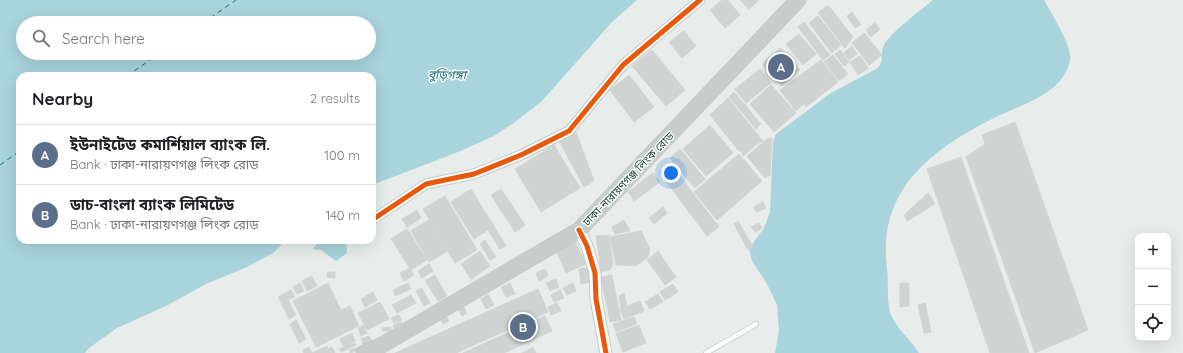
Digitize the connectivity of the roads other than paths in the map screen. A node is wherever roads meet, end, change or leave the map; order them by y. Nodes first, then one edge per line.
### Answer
1 (700, 0) edge
2 (798, 0) edge
3 (376, 217) edge
4 (579, 230) junction
5 (756, 324) dead end
6 (364, 353) edge
7 (606, 353) edge
8 (706, 353) edge

1 - 3 street
2 - 4 highway, ঢাকা-নারায়ণগঞ্জ লিংক রোড
4 - 6 highway, ঢাকা-নারায়ণগঞ্জ লিংক রোড
4 - 7 street
5 - 8 lane

